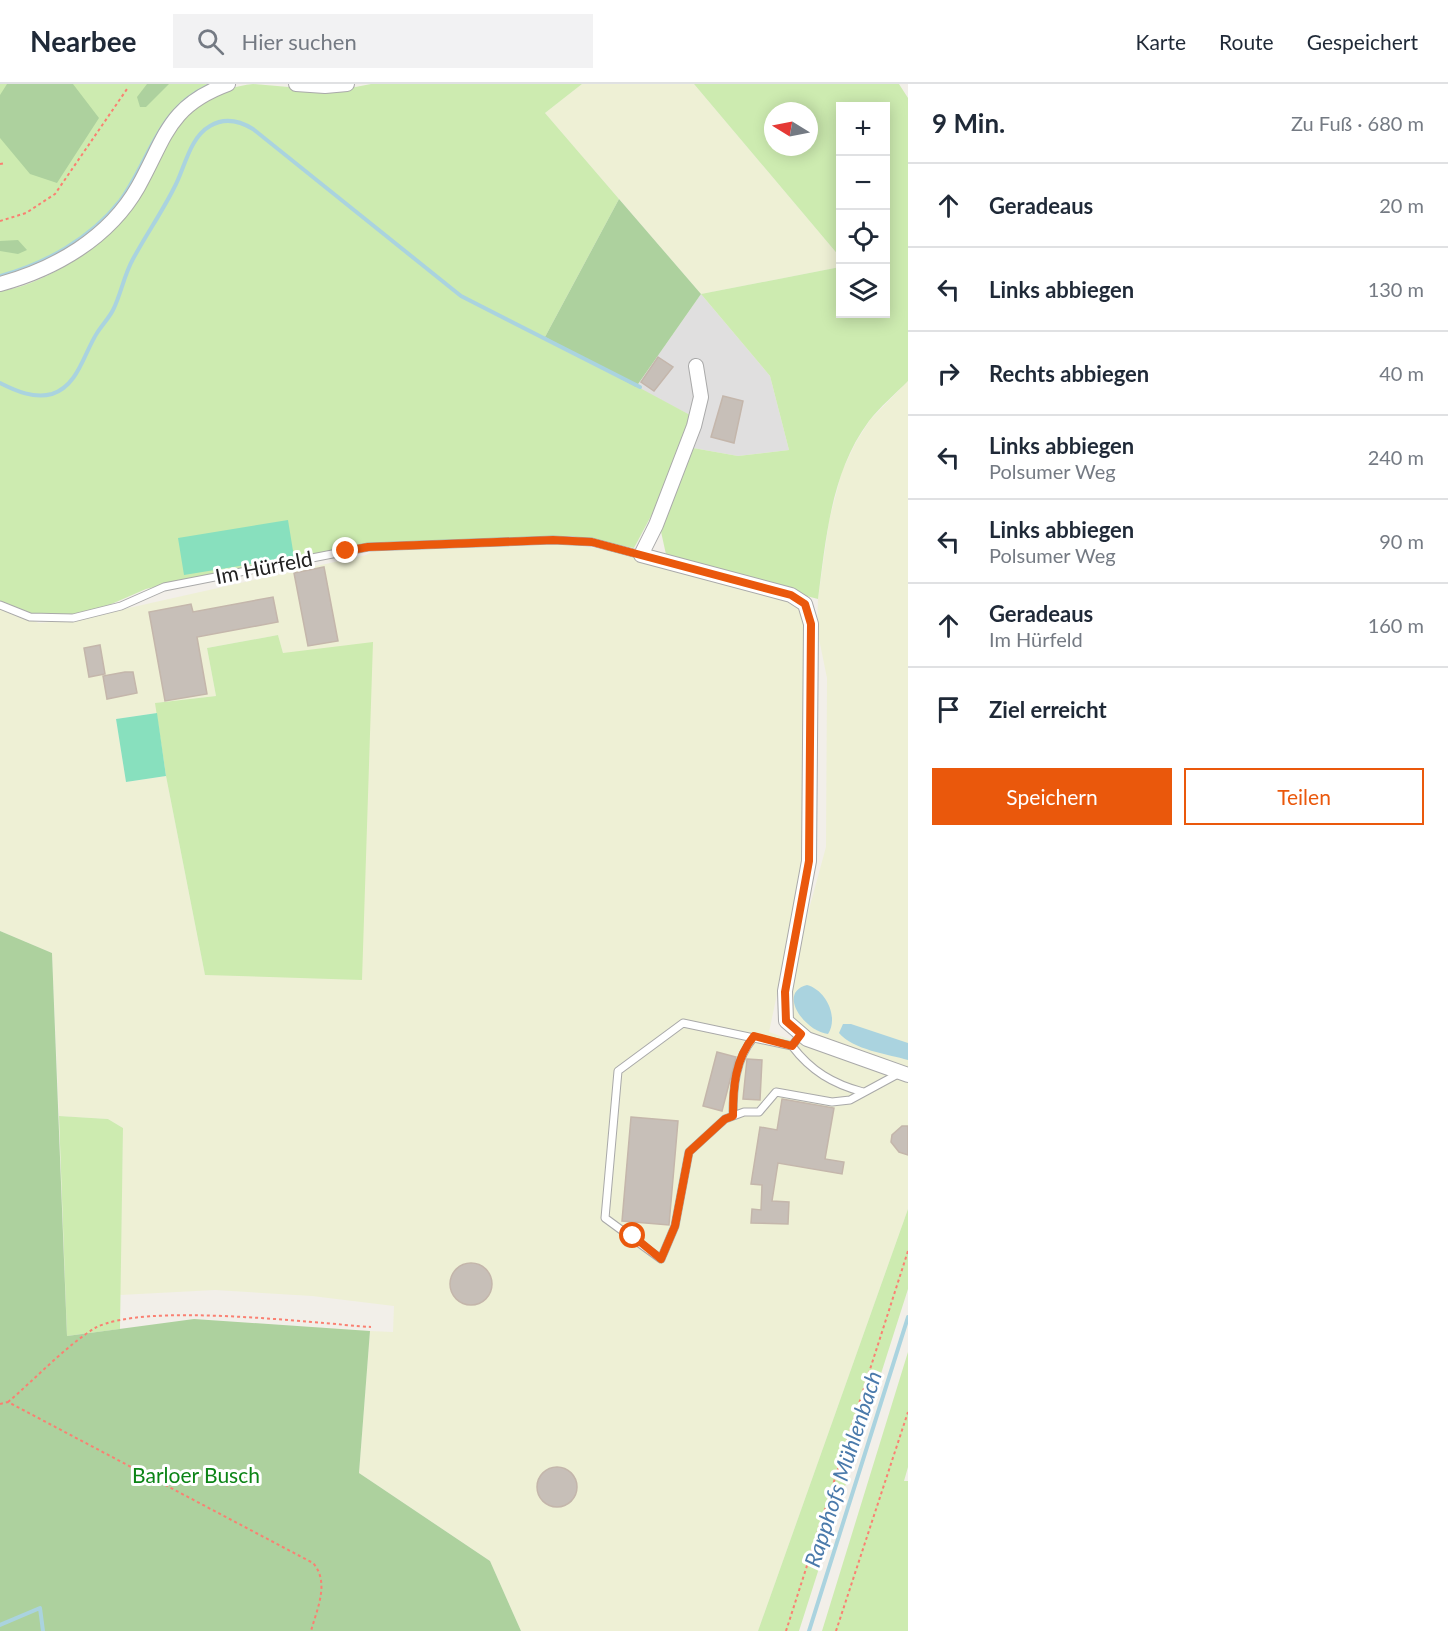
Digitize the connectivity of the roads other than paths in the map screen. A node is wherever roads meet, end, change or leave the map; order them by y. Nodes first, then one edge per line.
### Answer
1 (228, 84) edge
2 (296, 84) edge
3 (347, 84) edge
4 (0, 284) edge
5 (696, 366) dead end
6 (641, 555) junction
7 (0, 605) edge
8 (801, 1034) junction
9 (754, 1036) junction
10 (792, 1046) junction
11 (904, 1074) edge
12 (863, 1092) junction
13 (733, 1116) junction

1 - 4 street
2 - 3 street
5 - 6 street
6 - 7 lane, Im Hürfeld
6 - 8 street
8 - 10 lane
8 - 11 street
9 - 10 lane
9 - 13 lane
9 - 13 lane
10 - 12 lane
11 - 12 lane
12 - 13 lane

